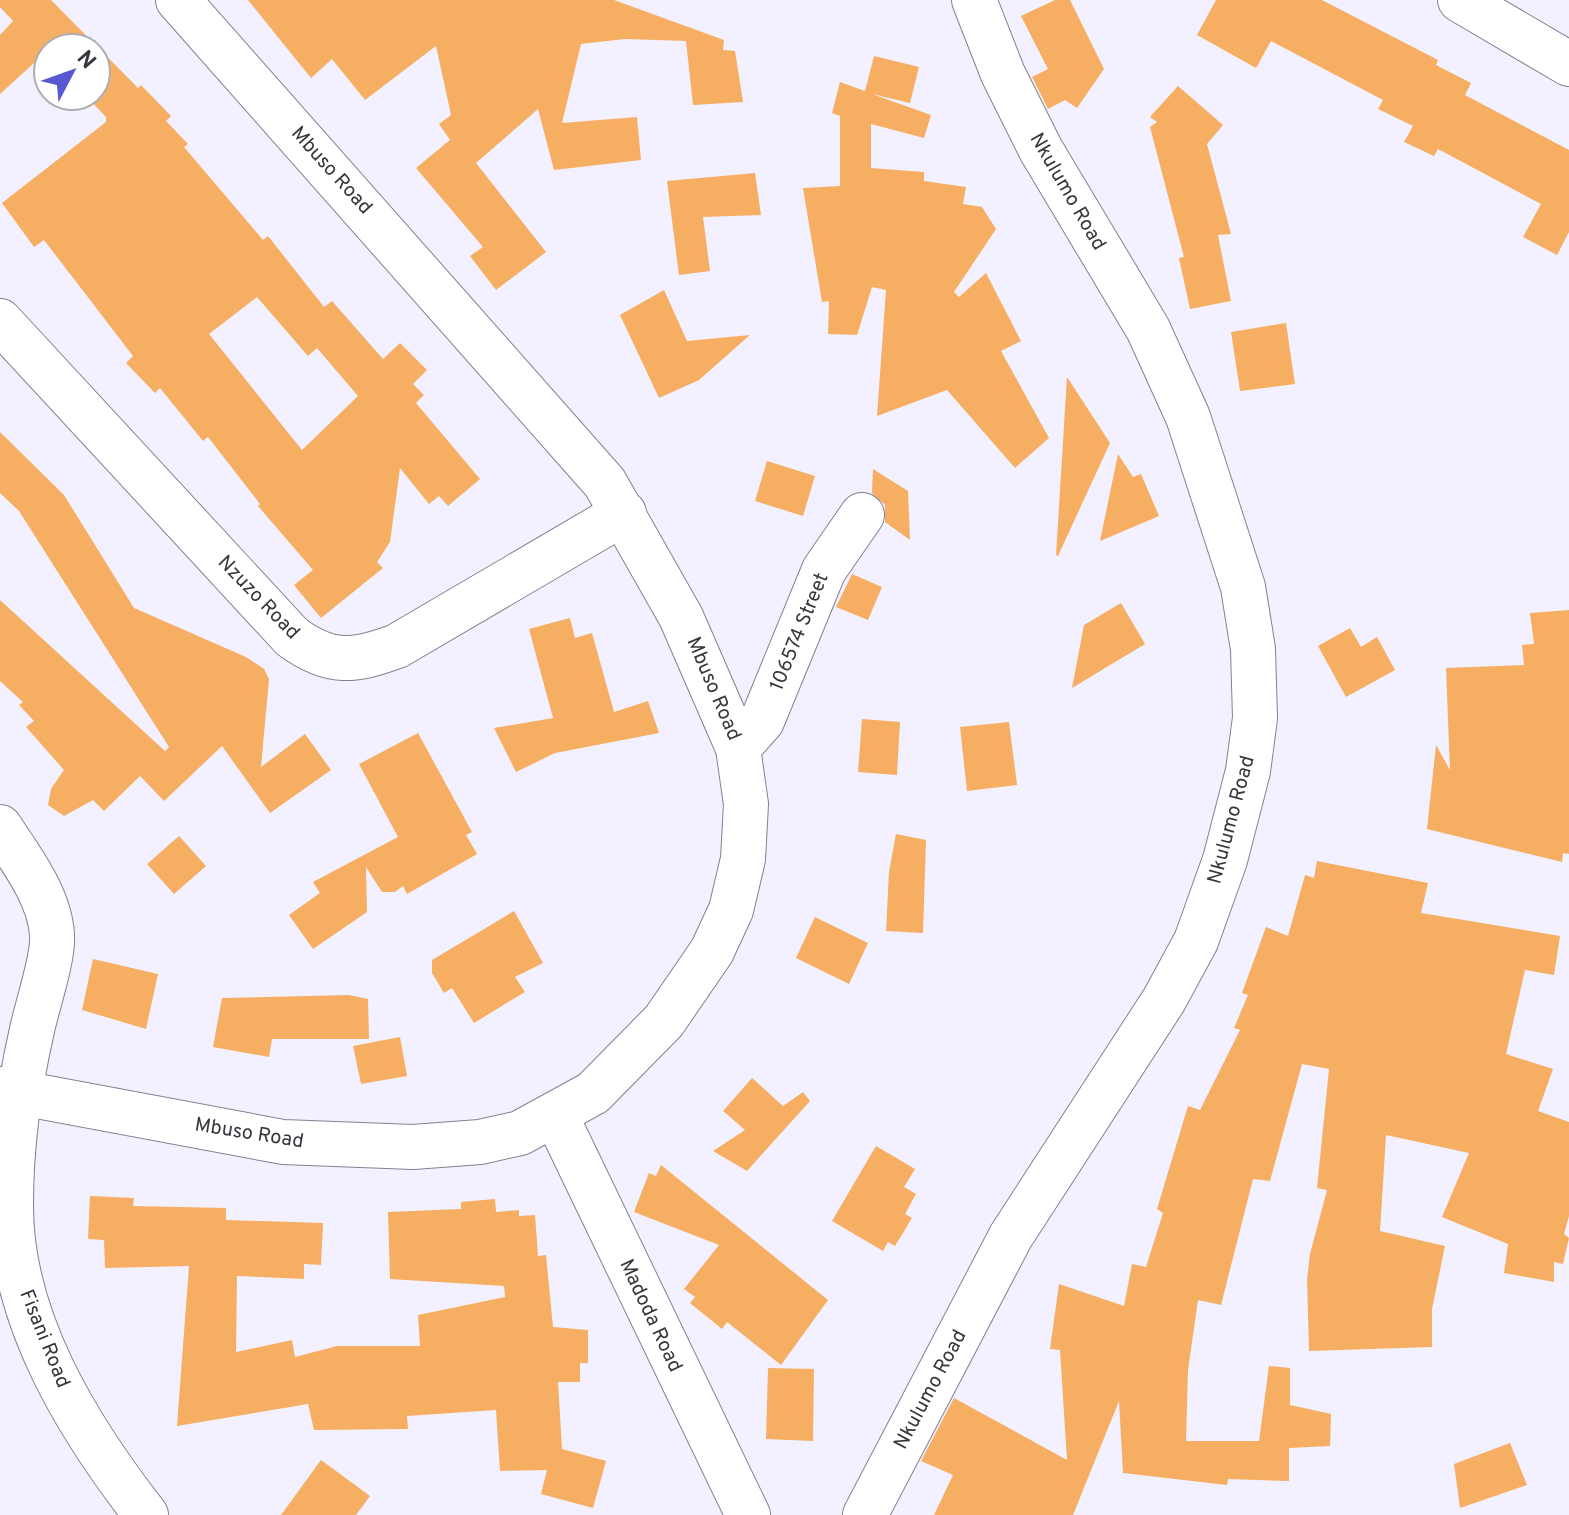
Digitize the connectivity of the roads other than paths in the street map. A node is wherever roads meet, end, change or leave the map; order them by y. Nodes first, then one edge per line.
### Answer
1 (178, 0) edge
2 (974, 0) edge
3 (1460, 0) edge
4 (1569, 64) edge
5 (0, 321) edge
6 (624, 513) junction
7 (862, 515) dead end
8 (738, 748) junction
9 (0, 827) edge
10 (9, 1091) edge
11 (556, 1116) junction
12 (868, 1514) edge
13 (146, 1515) edge
14 (748, 1515) edge

1 - 6 street, Mbuso Road
2 - 12 street, Nkulumo Road
3 - 4 street
5 - 6 street, Nzuzo Road
6 - 8 street, Mbuso Road
7 - 8 street, 106574 Street
8 - 11 street, Mbuso Road
9 - 10 street, Fisani Road
10 - 11 street, Mbuso Road
10 - 13 street, Fisani Road
11 - 14 street, Madoda Road

